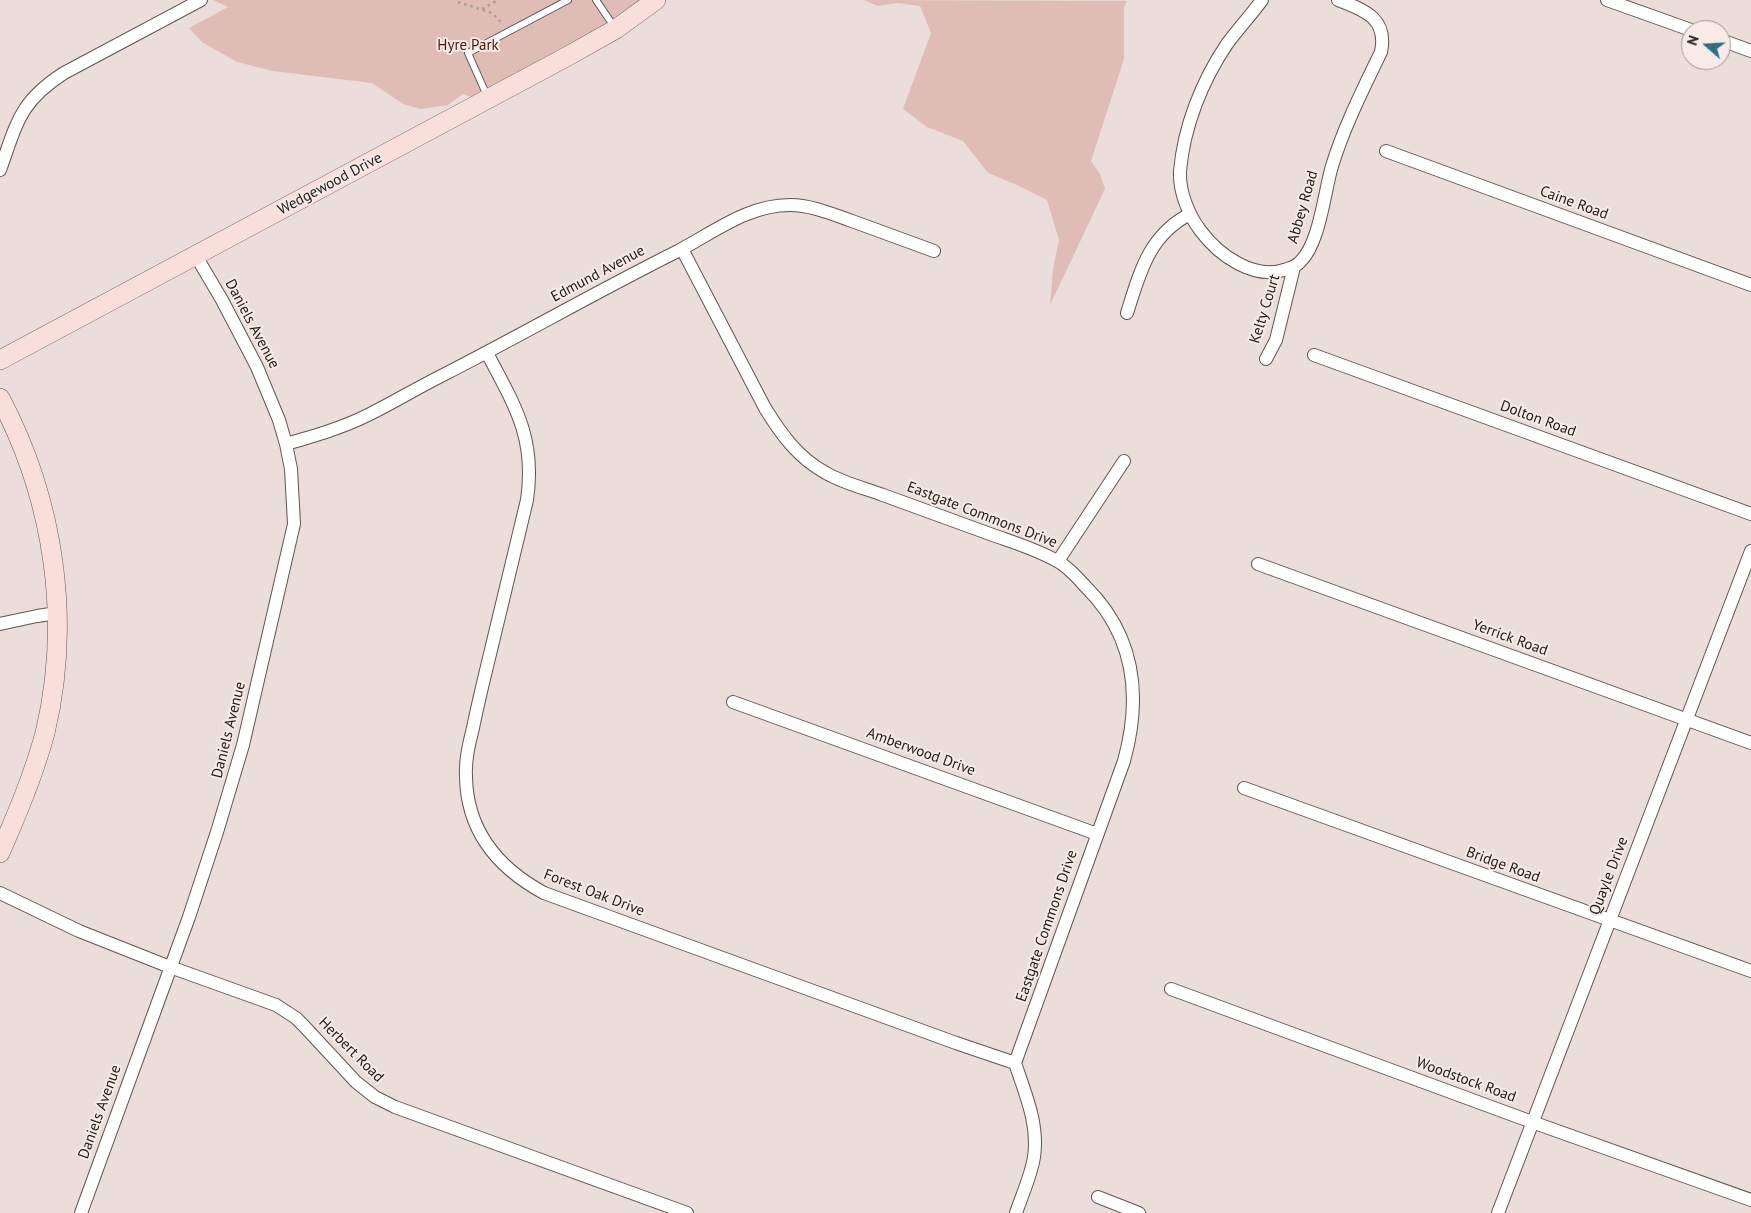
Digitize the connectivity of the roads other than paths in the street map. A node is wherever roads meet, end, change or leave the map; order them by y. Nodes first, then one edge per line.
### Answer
1 (201, 0) edge
2 (568, 0) edge
3 (596, 0) edge
4 (656, 0) edge
5 (1262, 0) edge
6 (1338, 0) edge
7 (1607, 0) edge
8 (1681, 26) edge
9 (616, 29) junction
10 (1731, 44) edge
11 (1751, 51) edge
12 (488, 99) junction
13 (1386, 151) dead end
14 (0, 170) edge
15 (1190, 214) junction
16 (682, 249) junction
17 (934, 251) dead end
18 (196, 256) junction
19 (1294, 267) junction
20 (1751, 285) edge
21 (1127, 313) dead end
22 (487, 353) junction
23 (1314, 355) dead end
24 (1266, 359) dead end
25 (0, 360) edge
26 (0, 398) edge
27 (286, 444) junction
28 (1124, 461) dead end
29 (1751, 514) edge
30 (1751, 551) edge
31 (1058, 561) junction
32 (1258, 564) dead end
33 (57, 613) junction
34 (0, 624) edge
35 (734, 702) dead end
36 (1686, 719) junction
37 (1751, 743) edge
38 (1244, 788) dead end
39 (1096, 834) junction
40 (0, 854) edge
41 (0, 893) edge
42 (1610, 920) junction
43 (170, 967) junction
44 (1751, 972) edge
45 (1171, 989) dead end
46 (1015, 1062) junction
47 (1532, 1122) junction
48 (1098, 1197) dead end
49 (1751, 1200) edge
50 (81, 1213) edge
51 (687, 1213) edge
52 (1016, 1213) edge
53 (1139, 1213) edge
54 (1498, 1213) edge

1 - 14 street
2 - 12 lane
3 - 9 lane
4 - 9 street, Wedgewood Drive
5 - 15 street
6 - 19 street, Abbey Road
7 - 8 street
9 - 12 street, Wedgewood Drive
10 - 11 street
12 - 18 street, Wedgewood Drive
13 - 20 street, Caine Road
15 - 19 street
15 - 21 street
16 - 17 street, Edmund Avenue
16 - 22 street, Edmund Avenue
16 - 31 street, Eastgate Commons Drive
18 - 25 street, Wedgewood Drive
18 - 27 street, Daniels Avenue
19 - 24 street, Kelty Court
22 - 27 street, Edmund Avenue
22 - 46 street, Forest Oak Drive
23 - 29 street, Dolton Road
26 - 33 street
27 - 43 street, Daniels Avenue
28 - 31 street
30 - 36 street, Quayle Drive
31 - 39 street, Eastgate Commons Drive
32 - 36 street, Yerrick Road
33 - 34 street
33 - 40 street
35 - 39 street, Amberwood Drive
36 - 37 street, Yerrick Road
36 - 42 street, Quayle Drive
38 - 42 street, Bridge Road
39 - 46 street, Eastgate Commons Drive
41 - 43 street, Herbert Road
42 - 44 street, Bridge Road
42 - 47 street, Quayle Drive
43 - 50 street, Daniels Avenue
43 - 51 street, Herbert Road
45 - 47 street, Woodstock Road
46 - 52 street
47 - 49 street, Woodstock Road
47 - 54 street, Quayle Drive
48 - 53 street

